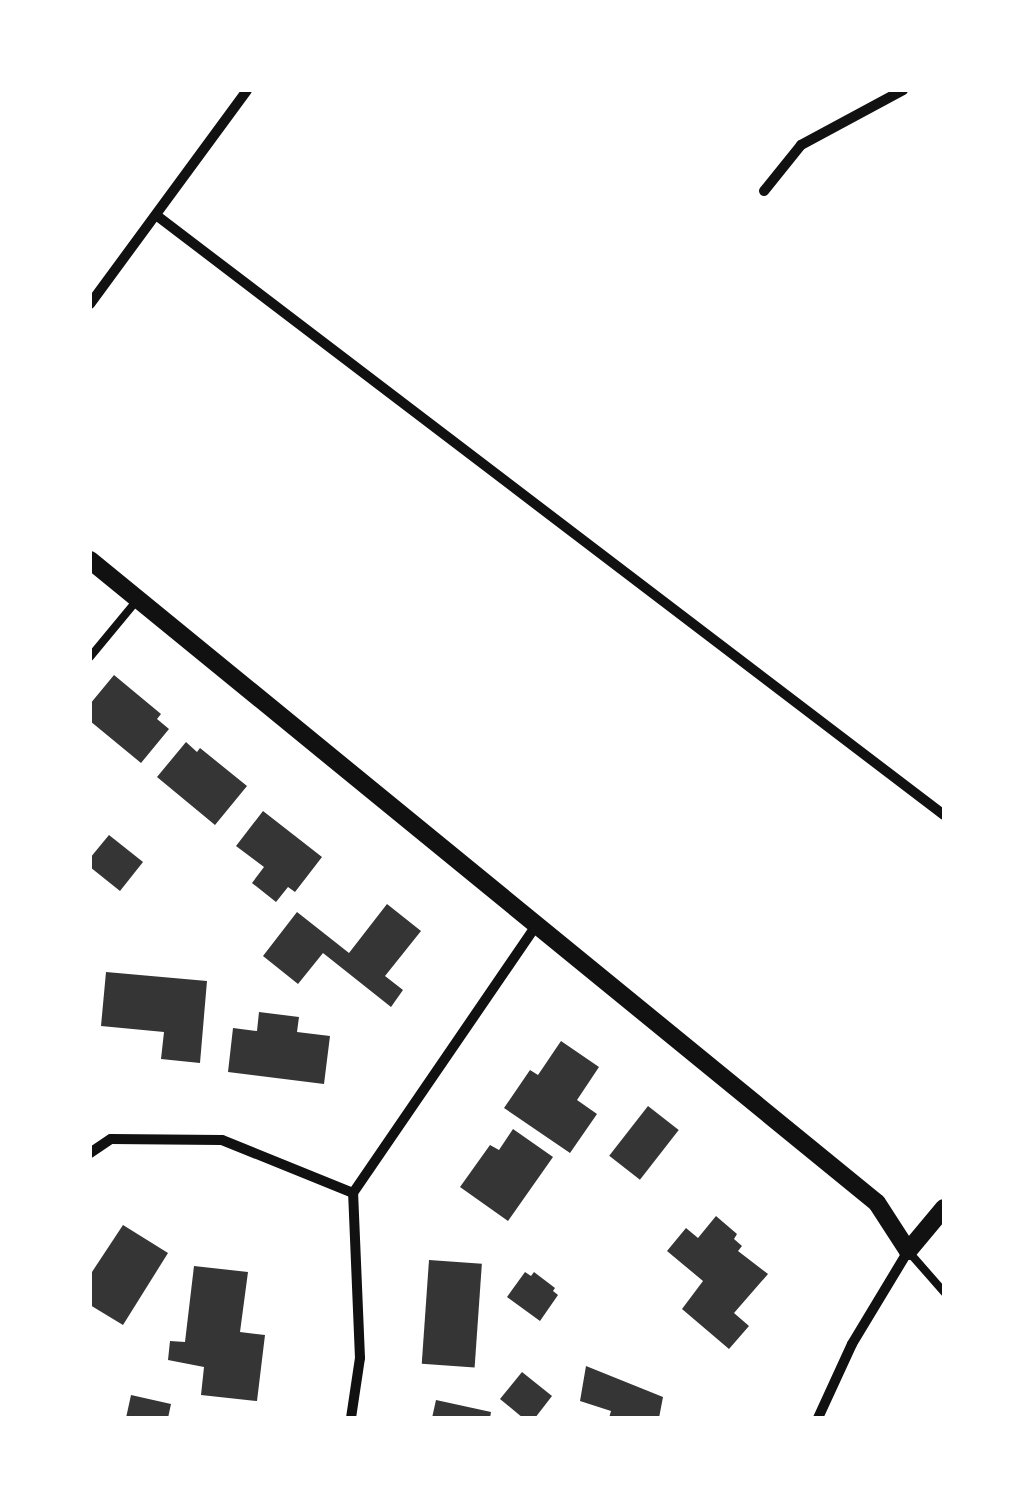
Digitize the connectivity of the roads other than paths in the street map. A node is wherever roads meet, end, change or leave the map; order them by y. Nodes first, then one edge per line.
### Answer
1 (247, 90) edge
2 (903, 90) edge
3 (764, 191) dead end
4 (156, 215) junction
5 (90, 304) edge
6 (90, 560) edge
7 (138, 599) junction
8 (90, 658) edge
9 (944, 815) edge
10 (538, 923) junction
11 (90, 1153) edge
12 (353, 1193) junction
13 (944, 1208) edge
14 (908, 1252) junction
15 (944, 1292) edge
16 (352, 1418) edge
17 (818, 1418) edge

1 - 4 street
2 - 3 street
4 - 5 street
4 - 9 street
6 - 7 street
7 - 8 lane
7 - 10 street
10 - 12 street
10 - 14 street
11 - 12 street
12 - 16 street
13 - 14 street
14 - 15 lane
14 - 17 street

